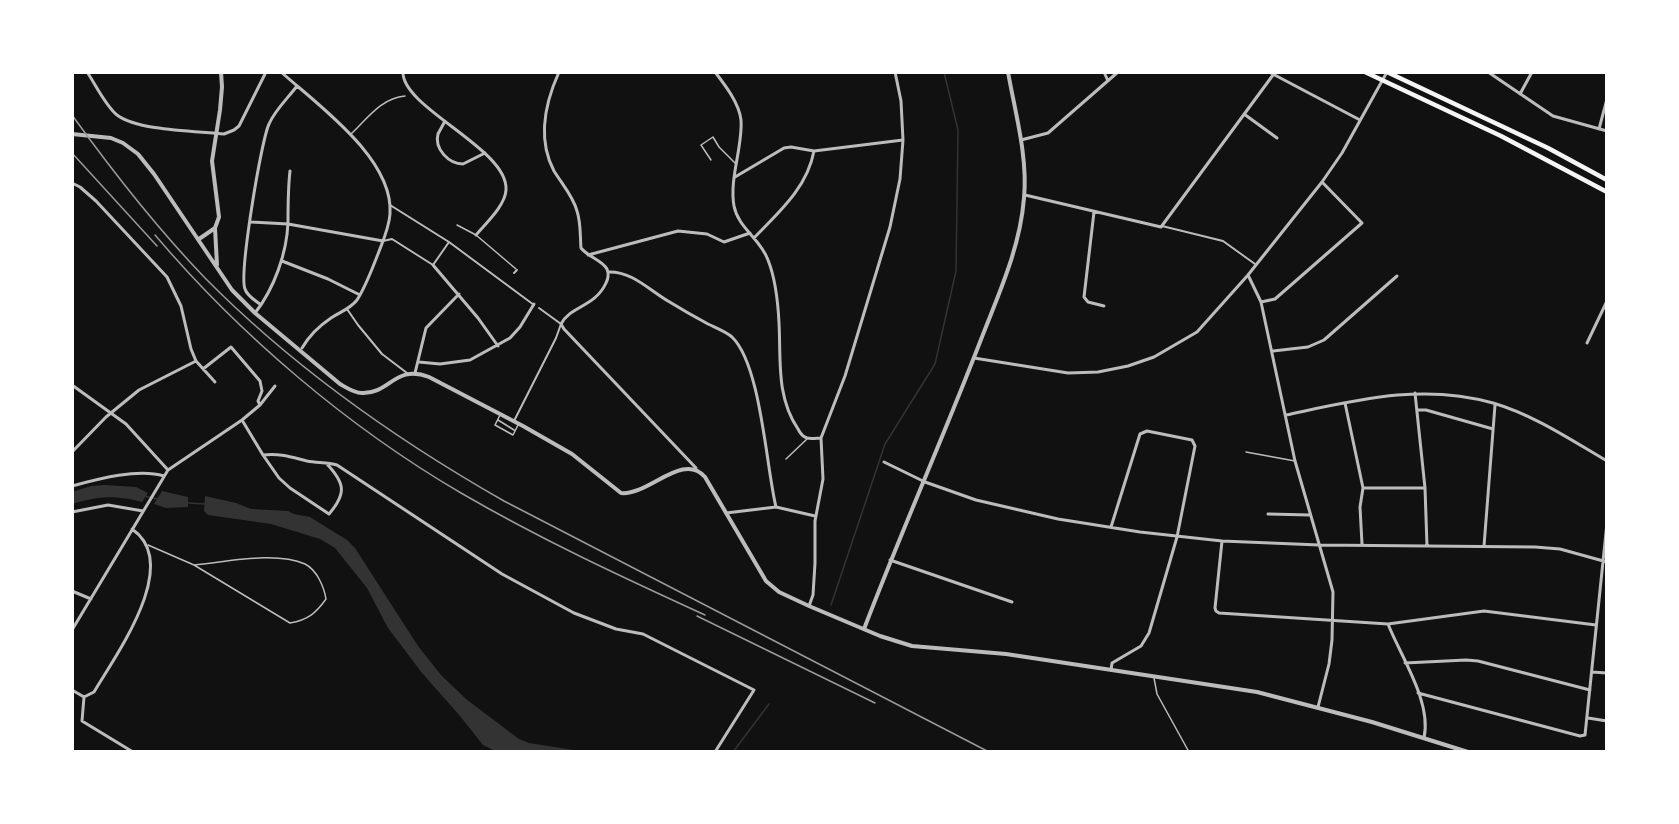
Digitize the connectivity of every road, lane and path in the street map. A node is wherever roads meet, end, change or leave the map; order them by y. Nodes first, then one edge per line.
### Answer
1 (87, 72) edge
2 (221, 72) edge
3 (281, 72) edge
4 (403, 72) edge
5 (559, 72) edge
6 (715, 72) edge
7 (895, 72) edge
8 (1008, 72) edge
9 (1104, 72) edge
10 (1118, 72) edge
11 (1269, 72) edge
12 (1366, 72) edge
13 (1387, 72) edge
14 (1488, 72) edge
15 (1532, 72) edge
16 (265, 74) dead end
17 (1273, 75) junction
18 (1108, 81) junction
19 (297, 86) junction
20 (1520, 94) junction
21 (405, 96) dead end
22 (1607, 99) edge
23 (1244, 114) junction
24 (1360, 120) junction
25 (445, 121) junction
26 (1599, 129) junction
27 (1607, 131) edge
28 (216, 133) junction
29 (72, 134) edge
30 (350, 135) junction
31 (1277, 138) dead end
32 (903, 140) junction
33 (1020, 140) junction
34 (814, 151) junction
35 (485, 153) junction
36 (711, 160) dead end
37 (736, 164) junction
38 (290, 171) dead end
39 (735, 177) junction
40 (1607, 180) edge
41 (1322, 182) junction
42 (72, 183) edge
43 (1607, 192) edge
44 (1025, 195) junction
45 (390, 205) junction
46 (1094, 212) junction
47 (251, 222) junction
48 (288, 224) junction
49 (457, 225) dead end
50 (1162, 226) junction
51 (215, 228) junction
52 (751, 233) junction
53 (476, 236) junction
54 (754, 238) junction
55 (199, 239) junction
56 (383, 241) junction
57 (449, 242) junction
58 (588, 255) junction
59 (282, 261) junction
60 (433, 265) junction
61 (1256, 265) junction
62 (217, 269) junction
63 (517, 270) joint
64 (608, 272) junction
65 (514, 273) dead end
66 (1248, 275) junction
67 (1397, 276) dead end
68 (459, 294) junction
69 (360, 295) junction
70 (1607, 301) edge
71 (1262, 302) junction
72 (534, 304) joint
73 (261, 305) junction
74 (1104, 306) dead end
75 (539, 308) dead end
76 (347, 309) junction
77 (255, 313) junction
78 (561, 324) junction
79 (1587, 343) dead end
80 (498, 346) junction
81 (302, 348) dead end
82 (1273, 351) junction
83 (974, 358) junction
84 (196, 361) junction
85 (418, 362) junction
86 (203, 369) junction
87 (406, 373) junction
88 (415, 373) junction
89 (214, 382) dead end
90 (72, 385) edge
91 (275, 386) dead end
92 (1415, 393) junction
93 (1345, 403) junction
94 (1495, 404) junction
95 (260, 405) junction
96 (1418, 410) junction
97 (111, 412) junction
98 (501, 414) junction
99 (1286, 415) junction
100 (242, 420) junction
101 (497, 420) junction
102 (516, 422) junction
103 (1493, 429) junction
104 (515, 430) junction
105 (808, 438) junction
106 (821, 438) junction
107 (72, 452) edge
108 (1246, 452) dead end
109 (263, 455) junction
110 (786, 459) dead end
111 (1295, 461) junction
112 (1607, 461) edge
113 (884, 462) dead end
114 (326, 463) junction
115 (696, 468) junction
116 (168, 470) junction
117 (164, 476) junction
118 (925, 482) junction
119 (72, 486) edge
120 (1363, 488) junction
121 (1425, 488) junction
122 (776, 507) junction
123 (145, 509) junction
124 (72, 512) edge
125 (726, 513) junction
126 (1268, 514) dead end
127 (1310, 515) junction
128 (815, 516) junction
129 (1607, 523) edge
130 (1111, 527) junction
131 (132, 529) junction
132 (1178, 537) junction
133 (1222, 541) junction
134 (147, 544) junction
135 (1319, 544) junction
136 (1362, 544) junction
137 (1427, 546) junction
138 (1484, 546) junction
139 (890, 560) junction
140 (1605, 561) edge
141 (194, 565) junction
142 (72, 591) edge
143 (91, 599) junction
144 (1012, 602) dead end
145 (809, 606) junction
146 (1334, 620) junction
147 (1388, 624) junction
148 (1596, 625) junction
149 (864, 629) junction
150 (72, 630) edge
151 (1405, 663) junction
152 (1111, 670) junction
153 (1592, 672) junction
154 (1607, 673) edge
155 (1154, 677) junction
156 (72, 690) edge
157 (1590, 690) junction
158 (1418, 693) junction
159 (84, 697) junction
160 (1318, 707) junction
161 (1588, 718) junction
162 (1607, 721) edge
163 (1424, 738) junction
164 (133, 752) edge
165 (715, 752) edge
166 (1189, 752) edge
167 (1468, 752) edge

1 - 28 street
2 - 28 street
3 - 19 street
4 - 25 street
5 - 58 street
6 - 37 street
7 - 32 street
8 - 33 street
9 - 18 street
10 - 18 street
11 - 17 street
12 - 43 highway
13 - 24 street
13 - 40 highway
14 - 20 street
15 - 20 street
16 - 28 street
17 - 23 street
17 - 24 street
18 - 33 street
19 - 30 street
19 - 47 street
20 - 26 street
21 - 30 lane
22 - 26 street
23 - 31 street
23 - 50 street
24 - 41 street
25 - 35 street
25 - 35 street
26 - 27 street
28 - 51 street
29 - 55 street
30 - 45 street
32 - 34 street
32 - 106 street
33 - 44 street
34 - 39 street
34 - 54 street
35 - 53 street
36 - 37 lane
37 - 39 street
38 - 48 street
39 - 52 street
41 - 61 street
41 - 71 street
42 - 84 street
44 - 46 street
44 - 83 street
45 - 56 street
45 - 57 street
46 - 50 street
46 - 74 street
47 - 48 street
47 - 73 street
48 - 56 street
48 - 59 street
49 - 53 lane
50 - 61 street
51 - 55 street
51 - 62 street
52 - 54 street
52 - 58 street
53 - 63 lane
54 - 105 street
55 - 62 street
56 - 60 street
56 - 69 street
57 - 60 street
57 - 72 street
58 - 64 street
59 - 69 street
59 - 73 street
60 - 68 street
61 - 66 street
62 - 77 street
63 - 65 street
64 - 78 street
64 - 122 street
66 - 71 street
66 - 83 street
67 - 82 street
68 - 80 street
68 - 85 street
69 - 76 street
70 - 79 street
71 - 82 street
72 - 80 street
73 - 77 street
75 - 78 street
76 - 81 street
76 - 87 street
77 - 87 street
78 - 102 street
78 - 115 street
80 - 85 street
82 - 99 street
83 - 118 street
84 - 86 street
84 - 97 street
85 - 88 street
86 - 89 street
86 - 95 street
87 - 88 street
88 - 98 street
90 - 97 street
91 - 95 street
92 - 93 street
92 - 94 street
92 - 96 street
93 - 99 street
93 - 120 street
94 - 103 street
94 - 112 street
95 - 100 street
96 - 103 street
96 - 121 street
97 - 107 street
97 - 116 street
98 - 101 lane
98 - 102 street
99 - 111 street
100 - 109 street
100 - 116 street
101 - 104 lane
101 - 104 lane
102 - 104 lane
102 - 115 street
103 - 138 street
105 - 106 street
105 - 110 lane
106 - 128 street
108 - 111 lane
109 - 114 street
109 - 114 street
111 - 127 street
113 - 118 street
114 - 165 street
115 - 125 street
116 - 117 street
117 - 119 street
117 - 123 street
118 - 130 street
118 - 139 street
120 - 121 street
120 - 136 street
121 - 137 street
122 - 125 street
122 - 128 street
123 - 124 street
123 - 131 street
125 - 145 street
126 - 127 street
127 - 135 street
128 - 145 street
129 - 140 street
130 - 132 street
130 - 132 street
131 - 134 street
131 - 143 street
132 - 133 street
132 - 152 street
133 - 135 street
133 - 146 street
134 - 141 lane
134 - 159 street
135 - 136 street
135 - 146 street
136 - 137 street
137 - 138 street
138 - 140 street
139 - 144 street
139 - 149 street
140 - 148 street
141 - 141 lane
142 - 143 street
143 - 150 street
145 - 149 street
146 - 147 street
146 - 160 street
147 - 148 street
147 - 151 street
148 - 153 street
149 - 152 street
151 - 157 street
151 - 158 street
152 - 155 street
153 - 154 street
153 - 157 street
155 - 160 street
155 - 166 lane
156 - 159 street
157 - 161 street
158 - 161 street
158 - 163 street
159 - 164 street
160 - 163 street
161 - 162 street
163 - 167 street

